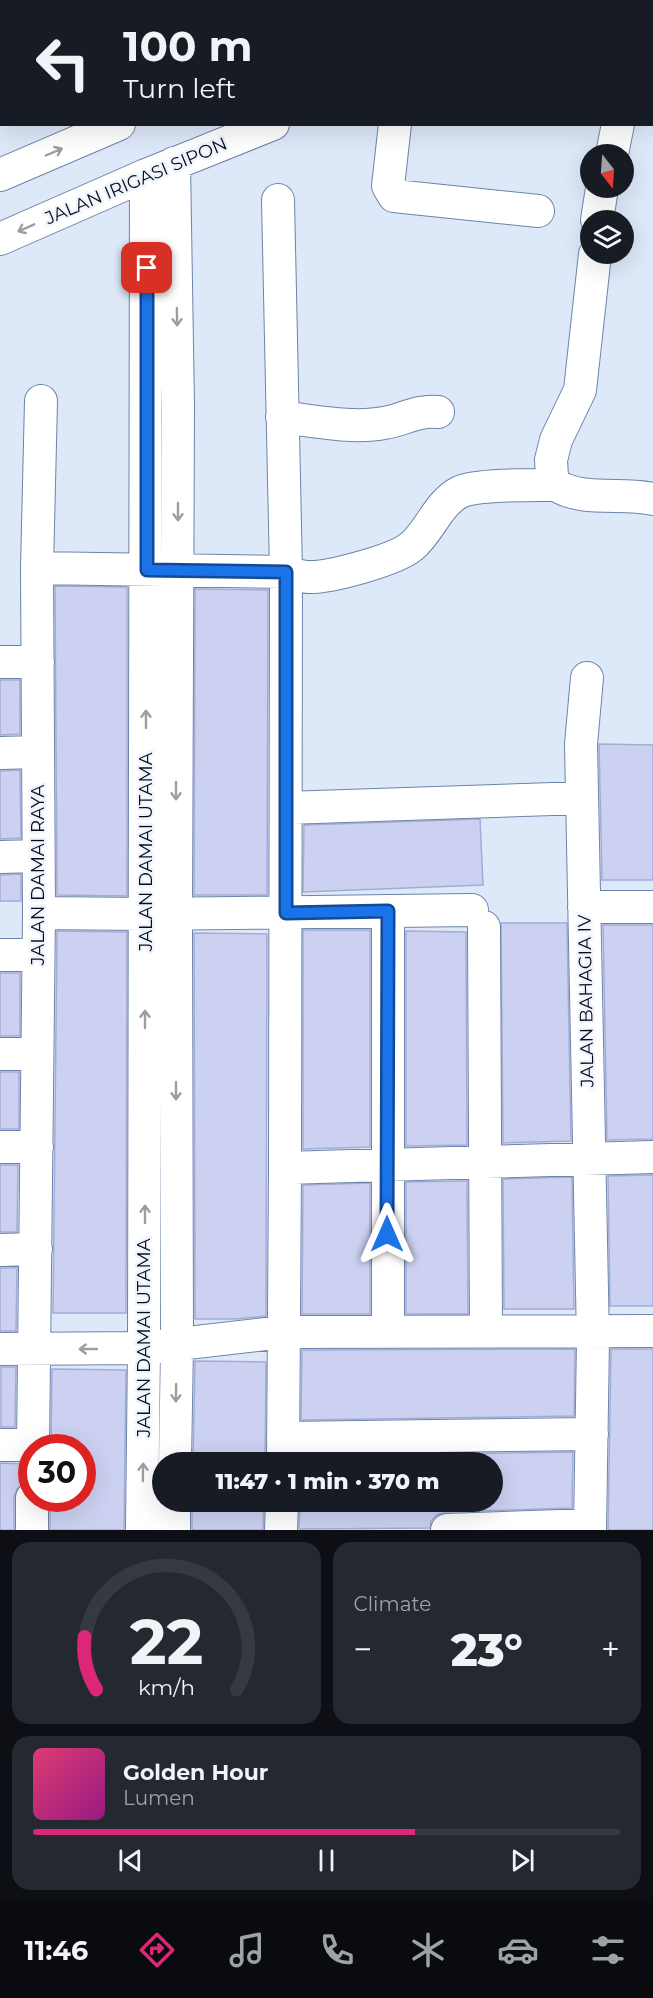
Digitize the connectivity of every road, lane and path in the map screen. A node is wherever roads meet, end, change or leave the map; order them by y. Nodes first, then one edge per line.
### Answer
1 (114, 126) edge
2 (268, 126) edge
3 (395, 126) edge
4 (618, 126) edge
5 (614, 144) edge
6 (160, 169) junction
7 (0, 175) edge
8 (278, 200) dead end
9 (538, 211) dead end
10 (0, 239) edge
11 (594, 264) edge
12 (41, 401) dead end
13 (438, 411) dead end
14 (282, 417) junction
15 (556, 486) junction
16 (653, 499) edge
17 (37, 568) junction
18 (147, 570) junction
19 (177, 570) junction
20 (286, 572) junction
21 (0, 662) edge
22 (38, 662) junction
23 (587, 678) dead end
24 (38, 752) junction
25 (0, 753) edge
26 (582, 798) junction
27 (286, 808) junction
28 (38, 856) junction
29 (0, 857) edge
30 (584, 907) junction
31 (653, 907) edge
32 (388, 911) junction
33 (286, 913) junction
34 (39, 914) junction
35 (161, 914) junction
36 (0, 955) edge
37 (38, 955) junction
38 (0, 1054) edge
39 (36, 1054) junction
40 (0, 1147) edge
41 (37, 1147) junction
42 (653, 1157) edge
43 (590, 1159) junction
44 (484, 1162) junction
45 (387, 1165) junction
46 (285, 1168) junction
47 (36, 1249) junction
48 (0, 1250) edge
49 (388, 1329) junction
50 (653, 1330) edge
51 (486, 1331) junction
52 (283, 1332) junction
53 (593, 1332) junction
54 (177, 1344) junction
55 (144, 1348) junction
56 (0, 1349) edge
57 (36, 1349) junction
58 (34, 1434) edge
59 (592, 1434) junction
60 (0, 1445) edge
61 (18, 1446) edge
62 (283, 1450) edge
63 (175, 1452) edge
64 (32, 1512) edge
65 (174, 1512) edge
66 (282, 1512) edge
67 (590, 1527) edge
68 (32, 1530) edge
69 (142, 1530) edge
70 (174, 1530) edge
71 (281, 1530) edge
72 (447, 1530) edge

7 -> 1 street
2 - 6 street, JALAN IRIGASI SIPON
3 - 9 street
4 - 5 street
6 -> 10 street, JALAN IRIGASI SIPON
6 - 18 street, JALAN DAMAI UTAMA
6 -> 19 street, JALAN DAMAI UTAMA
8 - 14 street
11 - 15 street
12 - 17 street, JALAN DAMAI RAYA
13 - 14 street
14 - 20 street
15 - 16 street
15 - 20 street
17 - 18 street
17 - 22 street, JALAN DAMAI RAYA
18 - 19 street
35 -> 18 street, JALAN DAMAI UTAMA
19 - 20 street
19 -> 35 street, JALAN DAMAI UTAMA
20 - 27 street
21 - 22 street
22 - 24 street, JALAN DAMAI RAYA
23 - 26 street, JALAN BAHAGIA IV
24 - 25 street
24 - 28 street, JALAN DAMAI RAYA
26 - 27 street
26 - 30 street, JALAN BAHAGIA IV
27 - 33 street
28 - 29 street
28 - 34 street, JALAN DAMAI RAYA
30 - 31 street
30 - 43 street, JALAN BAHAGIA IV
32 - 33 street
32 - 44 street
32 - 45 street
33 - 35 street
33 - 46 street
34 - 35 street
34 - 37 street, JALAN DAMAI RAYA
35 -> 54 street, JALAN DAMAI UTAMA
55 -> 35 street, JALAN DAMAI UTAMA
36 - 37 street
37 - 39 street, JALAN DAMAI RAYA
38 - 39 street
39 - 41 street, JALAN DAMAI RAYA
40 - 41 street
41 - 47 street, JALAN DAMAI RAYA
42 - 43 street
43 - 44 street
43 - 53 street, JALAN BAHAGIA IV
44 - 45 street
44 - 51 street
45 - 46 street
45 - 49 street
46 - 52 street
47 - 48 street
47 - 57 street, JALAN DAMAI RAYA
49 - 51 street
49 - 52 street
50 - 53 street
51 - 53 street
52 - 54 street
52 - 62 street
53 - 59 street, JALAN BAHAGIA IV
54 - 55 street
54 -> 63 street, JALAN DAMAI UTAMA
55 -> 57 street
69 -> 55 street, JALAN DAMAI UTAMA
56 - 57 street
57 - 58 street, JALAN DAMAI RAYA
59 - 62 street
59 - 67 street, JALAN BAHAGIA IV
60 - 61 street
64 - 68 street
65 - 70 street
66 - 71 street
67 - 72 street

